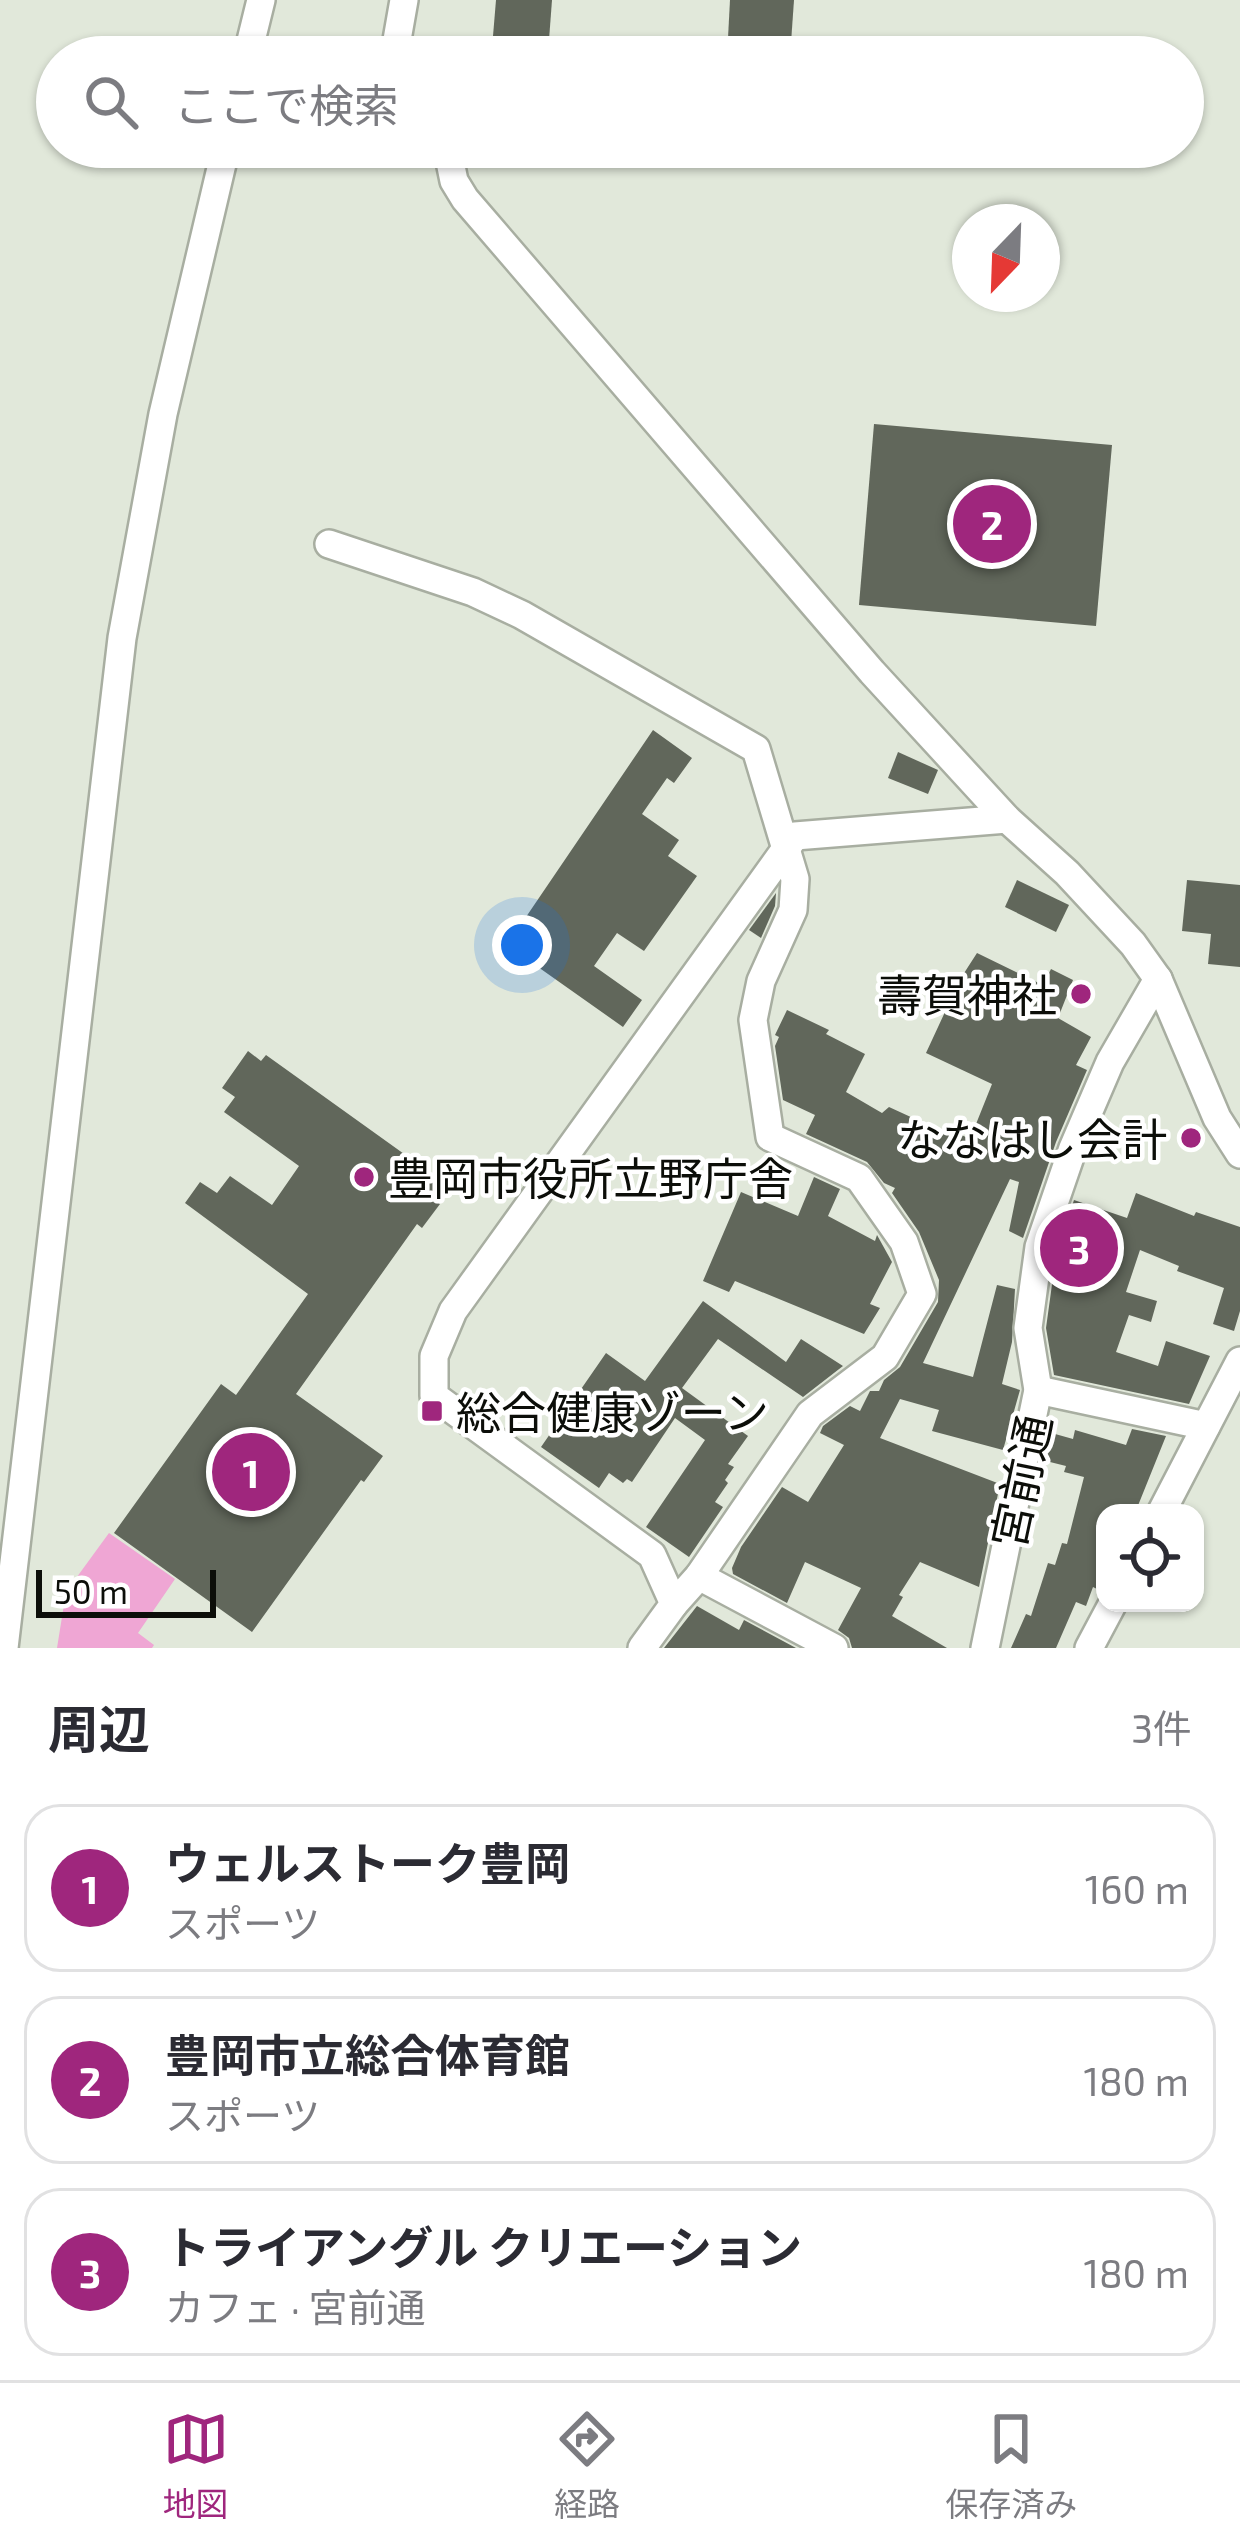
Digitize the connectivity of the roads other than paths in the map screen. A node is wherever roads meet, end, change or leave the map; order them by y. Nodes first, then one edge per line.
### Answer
1 (261, 0) edge
2 (404, 0) edge
3 (253, 36) edge
4 (398, 36) edge
5 (221, 168) edge
6 (451, 168) edge
7 (328, 544) dead end
8 (1007, 819) junction
9 (787, 847) junction
10 (1158, 979) junction
11 (1240, 1154) edge
12 (1240, 1361) edge
13 (1039, 1390) junction
14 (1206, 1426) junction
15 (1166, 1504) edge
16 (699, 1576) junction
17 (674, 1604) junction
18 (1108, 1612) edge
19 (4, 1648) edge
20 (642, 1648) edge
21 (834, 1648) edge
22 (985, 1648) edge
23 (1089, 1648) edge

1 - 3 street
2 - 4 street
5 - 19 street
6 - 8 street
7 - 9 street
8 - 9 street
8 - 10 street
9 - 16 street
9 - 17 street
10 - 11 street
10 - 13 street, 宮前通
12 - 14 street
13 - 14 street
13 - 22 street, 宮前通
14 - 15 street
16 - 17 street
16 - 21 street
17 - 20 street
18 - 23 street

